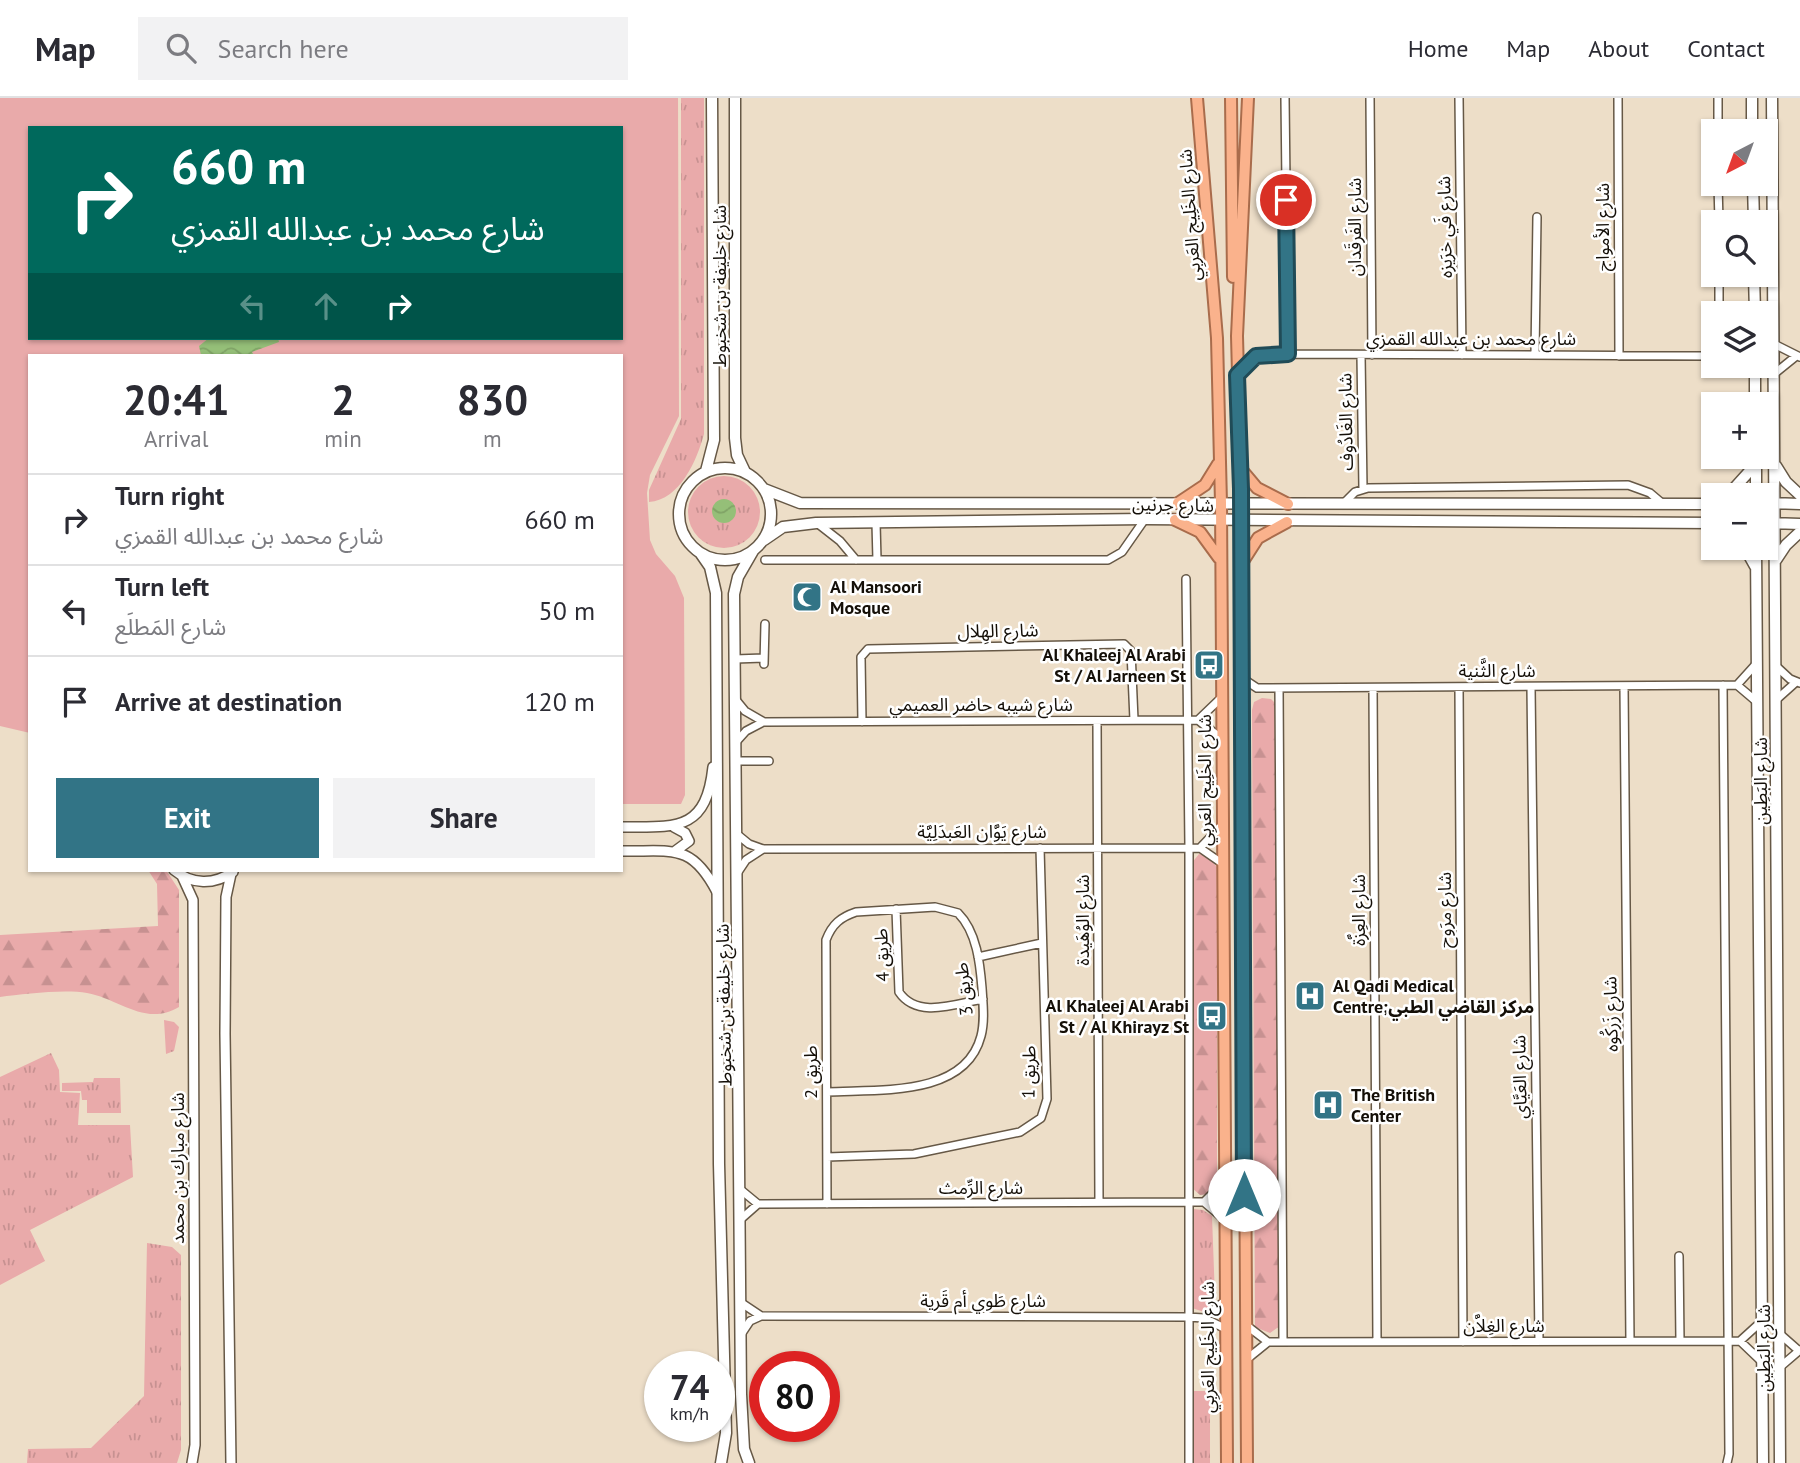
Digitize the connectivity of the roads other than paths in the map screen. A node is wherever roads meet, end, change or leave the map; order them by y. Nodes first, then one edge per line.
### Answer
1 (712, 98) edge
2 (735, 98) edge
3 (1197, 98) edge
4 (1231, 98) edge
5 (1248, 98) edge
6 (1285, 98) edge
7 (1370, 98) edge
8 (1459, 98) edge
9 (1618, 98) edge
10 (1718, 98) edge
11 (1752, 98) edge
12 (1772, 98) edge
13 (1718, 119) edge
14 (1752, 119) edge
15 (1537, 217) dead end
16 (1774, 301) edge
17 (1237, 336) junction
18 (1778, 346) edge
19 (1288, 354) junction
20 (1361, 355) junction
21 (1372, 355) junction
22 (1462, 355) junction
23 (1535, 355) junction
24 (1619, 356) junction
25 (1701, 356) edge
26 (1798, 357) edge
27 (1778, 371) edge
28 (1237, 375) junction
29 (1220, 461) junction
30 (1240, 467) junction
31 (1749, 469) edge
32 (1778, 469) edge
33 (706, 471) junction
34 (745, 472) junction
35 (1738, 483) edge
36 (1363, 488) junction
37 (764, 489) junction
38 (1800, 495) edge
39 (1178, 503) junction
40 (1220, 503) junction
41 (1701, 503) edge
42 (1778, 503) edge
43 (1240, 504) junction
44 (1288, 504) junction
45 (1343, 504) junction
46 (1663, 504) junction
47 (1800, 504) edge
48 (1145, 519) junction
49 (1175, 520) junction
50 (1221, 522) junction
51 (1240, 522) junction
52 (1287, 522) junction
53 (816, 523) junction
54 (876, 523) junction
55 (1701, 523) edge
56 (1778, 523) edge
57 (1800, 524) edge
58 (1800, 532) edge
59 (764, 540) junction
60 (840, 541) junction
61 (753, 551) junction
62 (701, 554) junction
63 (765, 560) dead end
64 (835, 560) junction
65 (856, 560) junction
66 (877, 560) junction
67 (1752, 560) edge
68 (1756, 560) edge
69 (1775, 560) edge
70 (1220, 561) junction
71 (1775, 564) junction
72 (1240, 565) junction
73 (1756, 568) junction
74 (1186, 579) dead end
75 (765, 624) dead end
76 (735, 659) junction
77 (1757, 663) junction
78 (1775, 666) junction
79 (1241, 677) junction
80 (1798, 683) edge
81 (1723, 685) junction
82 (1737, 685) junction
83 (1624, 686) junction
84 (1459, 687) junction
85 (1531, 687) junction
86 (1257, 688) junction
87 (1279, 688) junction
88 (1373, 688) junction
89 (1222, 697) junction
90 (736, 699) junction
91 (1776, 700) junction
92 (1757, 702) junction
93 (1241, 704) junction
94 (1097, 720) junction
95 (1134, 720) junction
96 (1186, 720) junction
97 (1198, 720) junction
98 (764, 722) junction
99 (862, 722) junction
100 (1222, 739) junction
101 (737, 741) junction
102 (715, 755) junction
103 (737, 761) junction
104 (769, 761) dead end
105 (1223, 824) junction
106 (623, 827) edge
107 (674, 827) junction
108 (738, 835) junction
109 (1189, 847) junction
110 (1040, 848) junction
111 (1098, 848) junction
112 (1200, 848) junction
113 (763, 849) junction
114 (623, 850) edge
115 (674, 852) junction
116 (1223, 864) junction
117 (233, 872) edge
118 (738, 872) junction
119 (178, 873) edge
120 (717, 892) junction
121 (896, 909) junction
122 (826, 940) joint
123 (1042, 943) junction
124 (978, 957) junction
125 (983, 999) junction
126 (827, 1092) junction
127 (827, 1157) junction
128 (1225, 1181) junction
129 (741, 1190) junction
130 (1099, 1202) junction
131 (1188, 1202) junction
132 (1204, 1202) junction
133 (758, 1204) junction
134 (827, 1204) junction
135 (741, 1219) junction
136 (1225, 1220) junction
137 (1679, 1256) dead end
138 (1226, 1300) junction
139 (743, 1304) junction
140 (761, 1316) junction
141 (1187, 1317) junction
142 (1204, 1318) junction
143 (1762, 1321) junction
144 (1245, 1325) junction
145 (1226, 1329) junction
146 (742, 1333) junction
147 (1780, 1335) junction
148 (1630, 1341) junction
149 (1680, 1341) junction
150 (1728, 1341) junction
151 (1740, 1341) junction
152 (1268, 1342) junction
153 (1283, 1342) junction
154 (1377, 1342) junction
155 (1463, 1342) junction
156 (1539, 1342) junction
157 (1799, 1350) edge
158 (1245, 1360) junction
159 (1762, 1362) junction
160 (1780, 1367) junction
161 (1226, 1462) edge
162 (192, 1463) edge
163 (231, 1463) edge
164 (721, 1463) edge
165 (749, 1463) edge
166 (1189, 1463) edge
167 (1247, 1463) edge
168 (1727, 1463) edge
169 (1763, 1463) edge
170 (1780, 1463) edge

1 - 33 main road, شارع خليفة بن شخبوط
2 - 34 main road, شارع خليفة بن شخبوط
3 - 29 highway, شارع الخَلِيج العَربِي
4 - 17 highway
5 - 17 highway, شارع الخَلِيج العَربِي
6 - 19 street
7 - 21 street, شارع الفَرقَدان
8 - 22 street, شارع فَي خرَيزه
9 - 24 street, شارع الأمواج
10 - 13 street
11 - 14 main road
12 - 16 main road, شارع البَطِين
15 - 23 street
17 - 28 highway, شارع الخَلِيج العَربِي
18 - 26 street
19 - 20 street, شارع محمد بن عبدالله القمزي
19 - 28 street, شارع محمد بن عبدالله القمزي
20 - 21 street, شارع محمد بن عبدالله القمزي
20 - 36 street, شارع الغَادُوف
21 - 22 street, شارع محمد بن عبدالله القمزي
22 - 23 street, شارع محمد بن عبدالله القمزي
23 - 24 street, شارع محمد بن عبدالله القمزي
24 - 25 street, شارع محمد بن عبدالله القمزي
26 - 27 street
28 - 30 highway, شارع الخَلِيج العَربِي
29 - 39 highway
29 - 40 highway, شارع الخَلِيج العَربِي
30 - 43 highway, شارع الخَلِيج العَربِي
30 - 44 highway
31 - 35 main road
32 - 38 main road
33 - 34 main road
33 - 62 main road
34 - 37 main road
36 - 45 street
36 - 46 street
37 - 39 main road, شارع جرنين
37 - 59 main road
39 - 40 main road, شارع جرنين
40 - 43 main road, شارع جرنين
40 - 50 highway, شارع الخَلِيج العَربِي
41 - 46 main road, شارع جرنين
42 - 47 main road
43 - 44 main road, شارع جرنين
43 - 51 highway, شارع الخَلِيج العَربِي
44 - 45 main road, شارع جرنين
45 - 46 main road, شارع جرنين
48 - 49 main road, شارع جرنين
48 - 54 main road, شارع جرنين
48 - 66 street
49 - 50 main road, شارع جرنين
49 - 70 highway
50 - 51 main road, شارع جرنين
50 - 70 highway, شارع الخَلِيج العَربِي
51 - 52 main road, شارع جرنين
51 - 72 highway, شارع الخَلِيج العَربِي
52 - 55 main road, شارع جرنين
52 - 72 highway
53 - 54 main road, شارع جرنين
53 - 59 main road, شارع جرنين
53 - 60 street
54 - 66 street
56 - 57 main road
58 - 71 main road
59 - 61 main road
60 - 64 street
60 - 65 street
61 - 62 main road
61 - 76 main road, شارع خليفة بن شخبوط
62 - 102 main road, شارع خليفة بن شخبوط
63 - 64 street
64 - 65 street
65 - 66 street
67 - 73 main road
68 - 73 main road, شارع البَطِين
69 - 71 main road, شارع البَطِين
70 - 89 highway, شارع الخَلِيج العَربِي
71 - 78 main road, شارع البَطِين
72 - 79 highway, شارع الخَلِيج العَربِي
73 - 77 main road, شارع البَطِين
74 - 96 street
75 - 76 street
76 - 90 main road, شارع خليفة بن شخبوط
77 - 82 street
77 - 92 main road, شارع البَطِين
78 - 80 street
78 - 91 main road, شارع البَطِين
79 - 86 street
79 - 93 highway, شارع الخَلِيج العَربِي
80 - 91 street
81 - 82 street, شارع الثَّنية
81 - 83 street, شارع الثَّنية
81 - 150 street, شارع البَطِين
82 - 92 street
83 - 85 street, شارع الثَّنية
83 - 148 street, شارع زَركُوه
84 - 85 street, شارع الثَّنية
84 - 88 street, شارع الثَّنية
84 - 155 street, شارع مرَوح
85 - 156 street, شارع العَيَّاي
86 - 87 street, شارع الثَّنية
86 - 93 street
87 - 88 street, شارع الثَّنية
87 - 153 street
88 - 154 street, شارع العِزَّة
89 - 97 street
89 - 100 highway, شارع الخَلِيج العَربِي
90 - 98 street
90 - 101 main road, شارع خليفة بن شخبوط
91 - 147 main road, شارع البَطِين
92 - 143 main road, شارع البَطِين
93 - 144 highway, شارع الخَلِيج العَربِي
94 - 95 street, شارع شيبه حاضر العميمي
94 - 99 street, شارع شيبه حاضر العميمي
94 - 111 street, شارع الوُهَيدة
95 - 96 street, شارع شيبه حاضر العميمي
95 - 99 street, شارع الهِلال
96 - 97 street, شارع شيبه حاضر العميمي
96 - 109 street
97 - 100 street
98 - 99 street, شارع شيبه حاضر العميمي
98 - 101 street
100 - 105 highway, شارع الخَلِيج العَربِي
101 - 103 main road, شارع خليفة بن شخبوط
102 - 107 street
102 - 120 main road, شارع خليفة بن شخبوط
103 - 104 street
103 - 108 main road, شارع خليفة بن شخبوط
105 - 112 street
105 - 116 highway, شارع الخَلِيج العَربِي
106 - 107 street
107 - 115 street
108 - 113 street, شارع يَوَّان العَبدَلِيَّة
108 - 118 main road, شارع خليفة بن شخبوط
109 - 111 street, شارع يَوَّان العَبدَلِيَّة
109 - 112 street, شارع يَوَّان العَبدَلِيَّة
109 - 131 street
110 - 111 street, شارع يَوَّان العَبدَلِيَّة
110 - 113 street, شارع يَوَّان العَبدَلِيَّة
110 - 123 street, طريق 1
111 - 130 street, شارع الوُهَيدة
112 - 116 street, شارع يَوَّان العَبدَلِيَّة
113 - 118 street
114 - 115 street
115 - 120 street
116 - 128 highway, شارع الخَلِيج العَربِي
117 - 119 street
117 - 163 street
118 - 129 main road, شارع خليفة بن شخبوط
119 - 162 street, شارع مبارك بن محمد
120 - 164 main road, شارع خليفة بن شخبوط
121 - 122 street, طريق 3
121 - 124 street, طريق 3
121 - 125 street, طريق 4
122 - 126 street, طريق 2
123 - 124 street
123 - 127 street, طريق 1
124 - 125 street, طريق 3
125 - 126 street, طريق 3
126 - 127 street, طريق 2
127 - 134 street, طريق 2
128 - 132 street
128 - 136 highway, شارع الخَلِيج العَربِي
129 - 133 street
129 - 135 main road, شارع خليفة بن شخبوط
130 - 131 street, شارع الرِّمث
130 - 134 street, شارع الرِّمث
131 - 132 street, شارع الرِّمث
131 - 141 street
132 - 136 street
133 - 134 street, شارع الرِّمث
133 - 135 street
135 - 139 main road, شارع خليفة بن شخبوط
136 - 138 highway, شارع الخَلِيج العَربِي
137 - 149 street
138 - 142 street
138 - 145 highway, شارع الخَلِيج العَربِي
139 - 140 street
139 - 146 main road, شارع خليفة بن شخبوط
140 - 141 street, شارع طَوي أم قَرية
140 - 146 street
141 - 142 street, شارع طَوي أم قَرية
141 - 166 street
142 - 145 street, شارع طَوي أم قَرية
143 - 151 street
143 - 159 main road, شارع البَطِين
144 - 152 street
144 - 158 highway, شارع الخَلِيج العَربِي
145 - 161 highway, شارع الخَلِيج العَربِي
146 - 165 main road, شارع خليفة بن شخبوط
147 - 157 street
147 - 160 main road, شارع البَطِين
148 - 149 street, شارع الغِلاَّن
148 - 156 street, شارع الغِلاَّن
149 - 150 street, شارع الغِلاَّن
150 - 151 street, شارع الغِلاَّن
150 - 168 street, شارع البَطِين
151 - 159 street
152 - 153 street, شارع الغِلاَّن
152 - 158 street
153 - 154 street, شارع الغِلاَّن
154 - 155 street, شارع الغِلاَّن
155 - 156 street, شارع الغِلاَّن
157 - 160 street
158 - 167 highway, شارع الخَلِيج العَربِي
159 - 169 main road, شارع البَطِين
160 - 170 main road, شارع البَطِين

